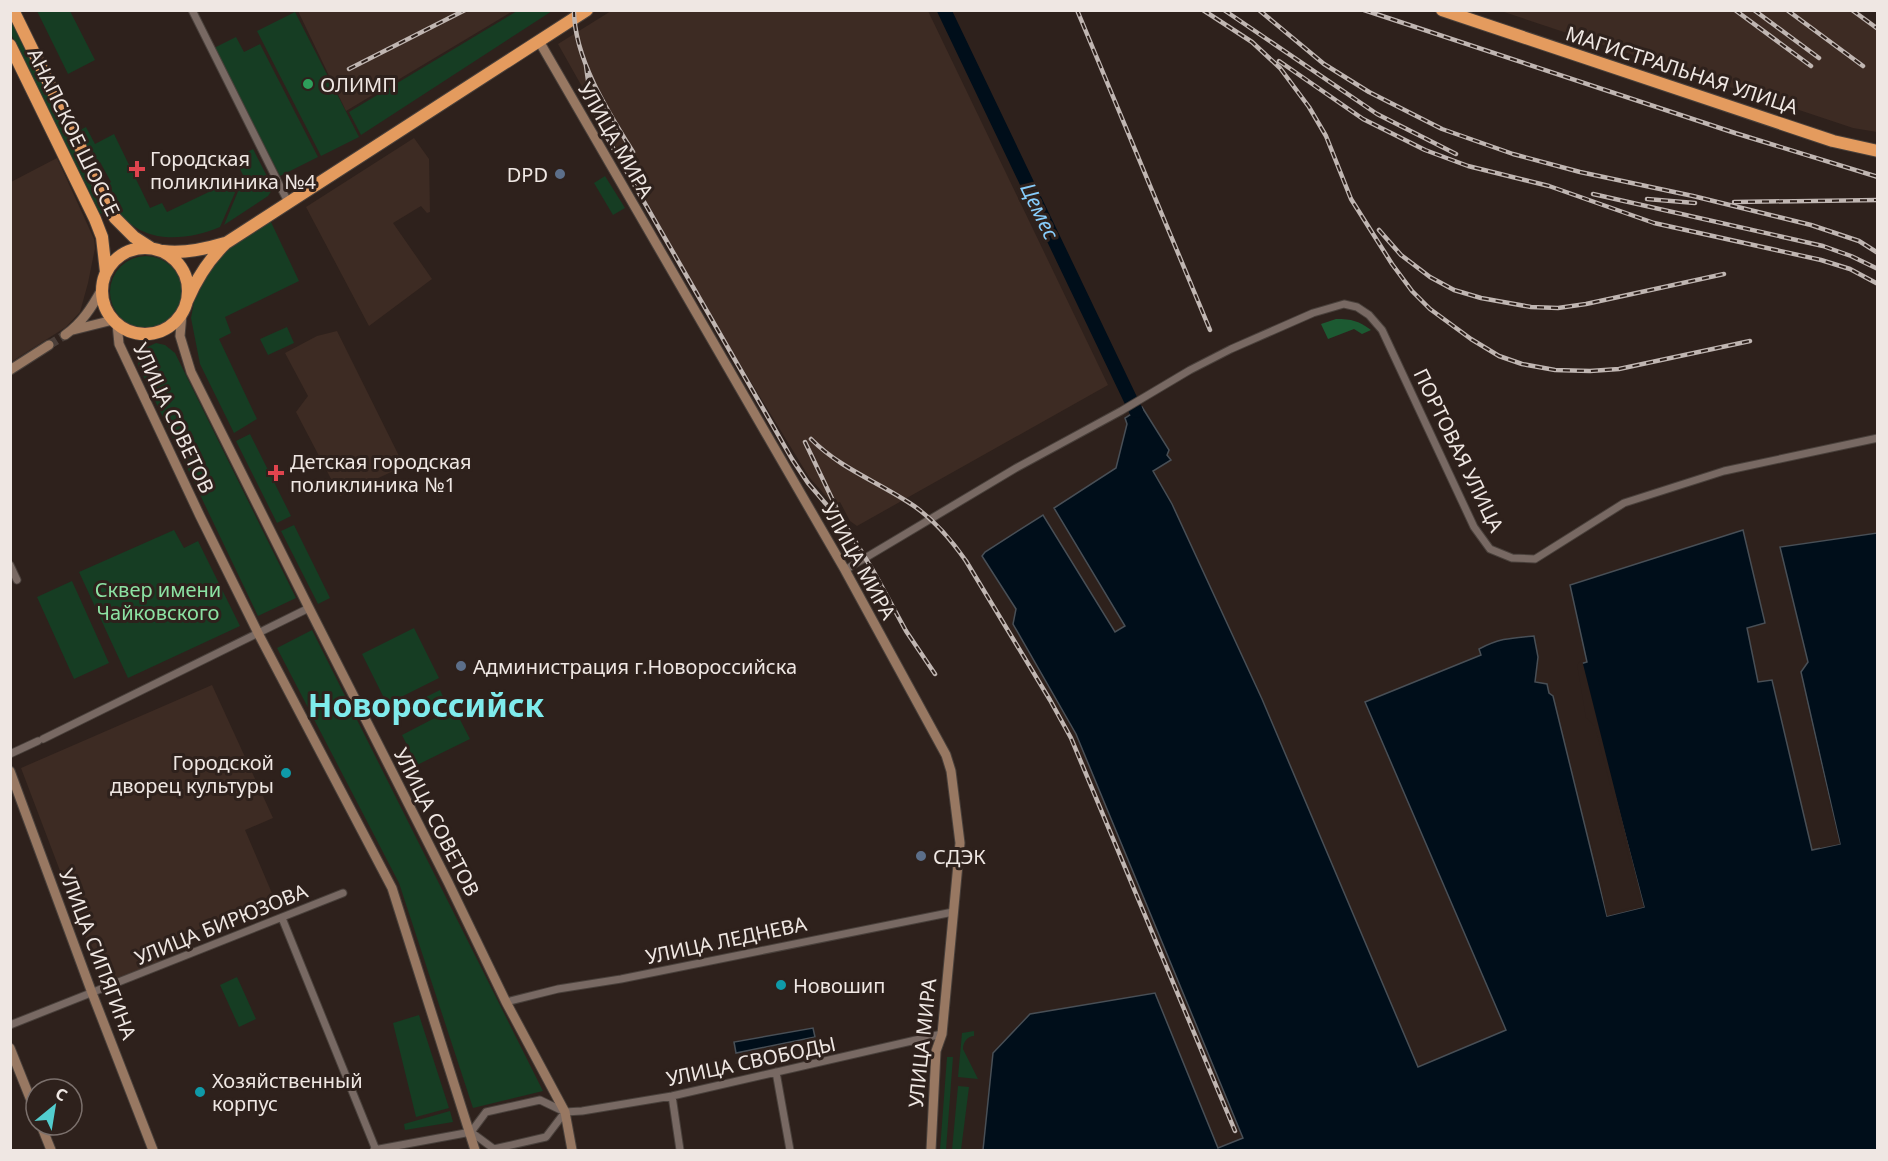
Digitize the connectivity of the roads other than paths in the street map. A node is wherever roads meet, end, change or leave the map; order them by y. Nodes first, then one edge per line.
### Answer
1 (13, 10) edge
2 (192, 10) edge
3 (1442, 10) edge
4 (584, 12) edge
5 (539, 41) junction
6 (10, 45) edge
7 (1878, 151) edge
8 (288, 202) junction
9 (226, 243) junction
10 (156, 250) junction
11 (106, 272) junction
12 (102, 289) junction
13 (187, 301) junction
14 (182, 314) junction
15 (115, 322) junction
16 (49, 345) tunnel mouth
17 (10, 370) edge
18 (1878, 438) edge
19 (10, 565) edge
20 (844, 570) junction
21 (17, 580) dead end
22 (309, 609) junction
23 (259, 634) junction
24 (10, 754) edge
25 (10, 771) edge
26 (344, 893) dead end
27 (953, 912) junction
28 (282, 918) junction
29 (92, 993) junction
30 (506, 1002) junction
31 (10, 1025) edge
32 (942, 1034) junction
33 (10, 1048) edge
34 (776, 1072) junction
35 (24, 1083) edge
36 (672, 1096) junction
37 (565, 1112) junction
38 (471, 1132) junction
39 (153, 1150) edge
40 (376, 1150) edge
41 (475, 1150) edge
42 (572, 1150) edge
43 (681, 1150) edge
44 (790, 1150) edge
45 (931, 1150) edge

1 - 10 highway, АНАПСКОЕ ШОССЕ
2 - 8 street
3 - 7 highway, МАГИСТРАЛЬНАЯ УЛИЦА
4 - 5 highway
5 - 8 highway
5 - 20 street, УЛИЦА МИРА
6 - 11 highway, АНАПСКОЕ ШОССЕ
8 - 9 highway
9 - 10 highway
9 - 13 highway
10 - 11 highway
10 - 13 highway
11 - 12 highway
12 - 15 highway
12 - 15 street
13 - 14 highway
14 - 15 highway
14 - 22 street, УЛИЦА СОВЕТОВ
15 - 23 street, УЛИЦА СОВЕТОВ
16 - 17 street
18 - 20 street, ПОРТОВАЯ УЛИЦА
19 - 21 street
20 - 27 street, УЛИЦА МИРА
22 - 23 street
22 - 30 street, УЛИЦА СОВЕТОВ
23 - 24 street
23 - 38 street, УЛИЦА СОВЕТОВ
25 - 29 street, УЛИЦА СИПЯГИНА
26 - 28 street, УЛИЦА БИРЮЗОВА
27 - 30 street, УЛИЦА ЛЕДНЕВА
27 - 32 street, УЛИЦА МИРА
28 - 29 street, УЛИЦА БИРЮЗОВА
28 - 40 street
29 - 31 street, УЛИЦА БИРЮЗОВА
29 - 39 street, УЛИЦА СИПЯГИНА
30 - 37 street, УЛИЦА СОВЕТОВ
32 - 34 street, УЛИЦА СВОБОДЫ
32 - 45 street, УЛИЦА МИРА
33 - 35 street
34 - 36 street, УЛИЦА СВОБОДЫ
34 - 44 street
36 - 37 street, УЛИЦА СВОБОДЫ
36 - 43 street
37 - 38 street, УЛИЦА СВОБОДЫ
37 - 38 street
37 - 42 street, УЛИЦА СОВЕТОВ
38 - 40 street
38 - 41 street, УЛИЦА СОВЕТОВ

